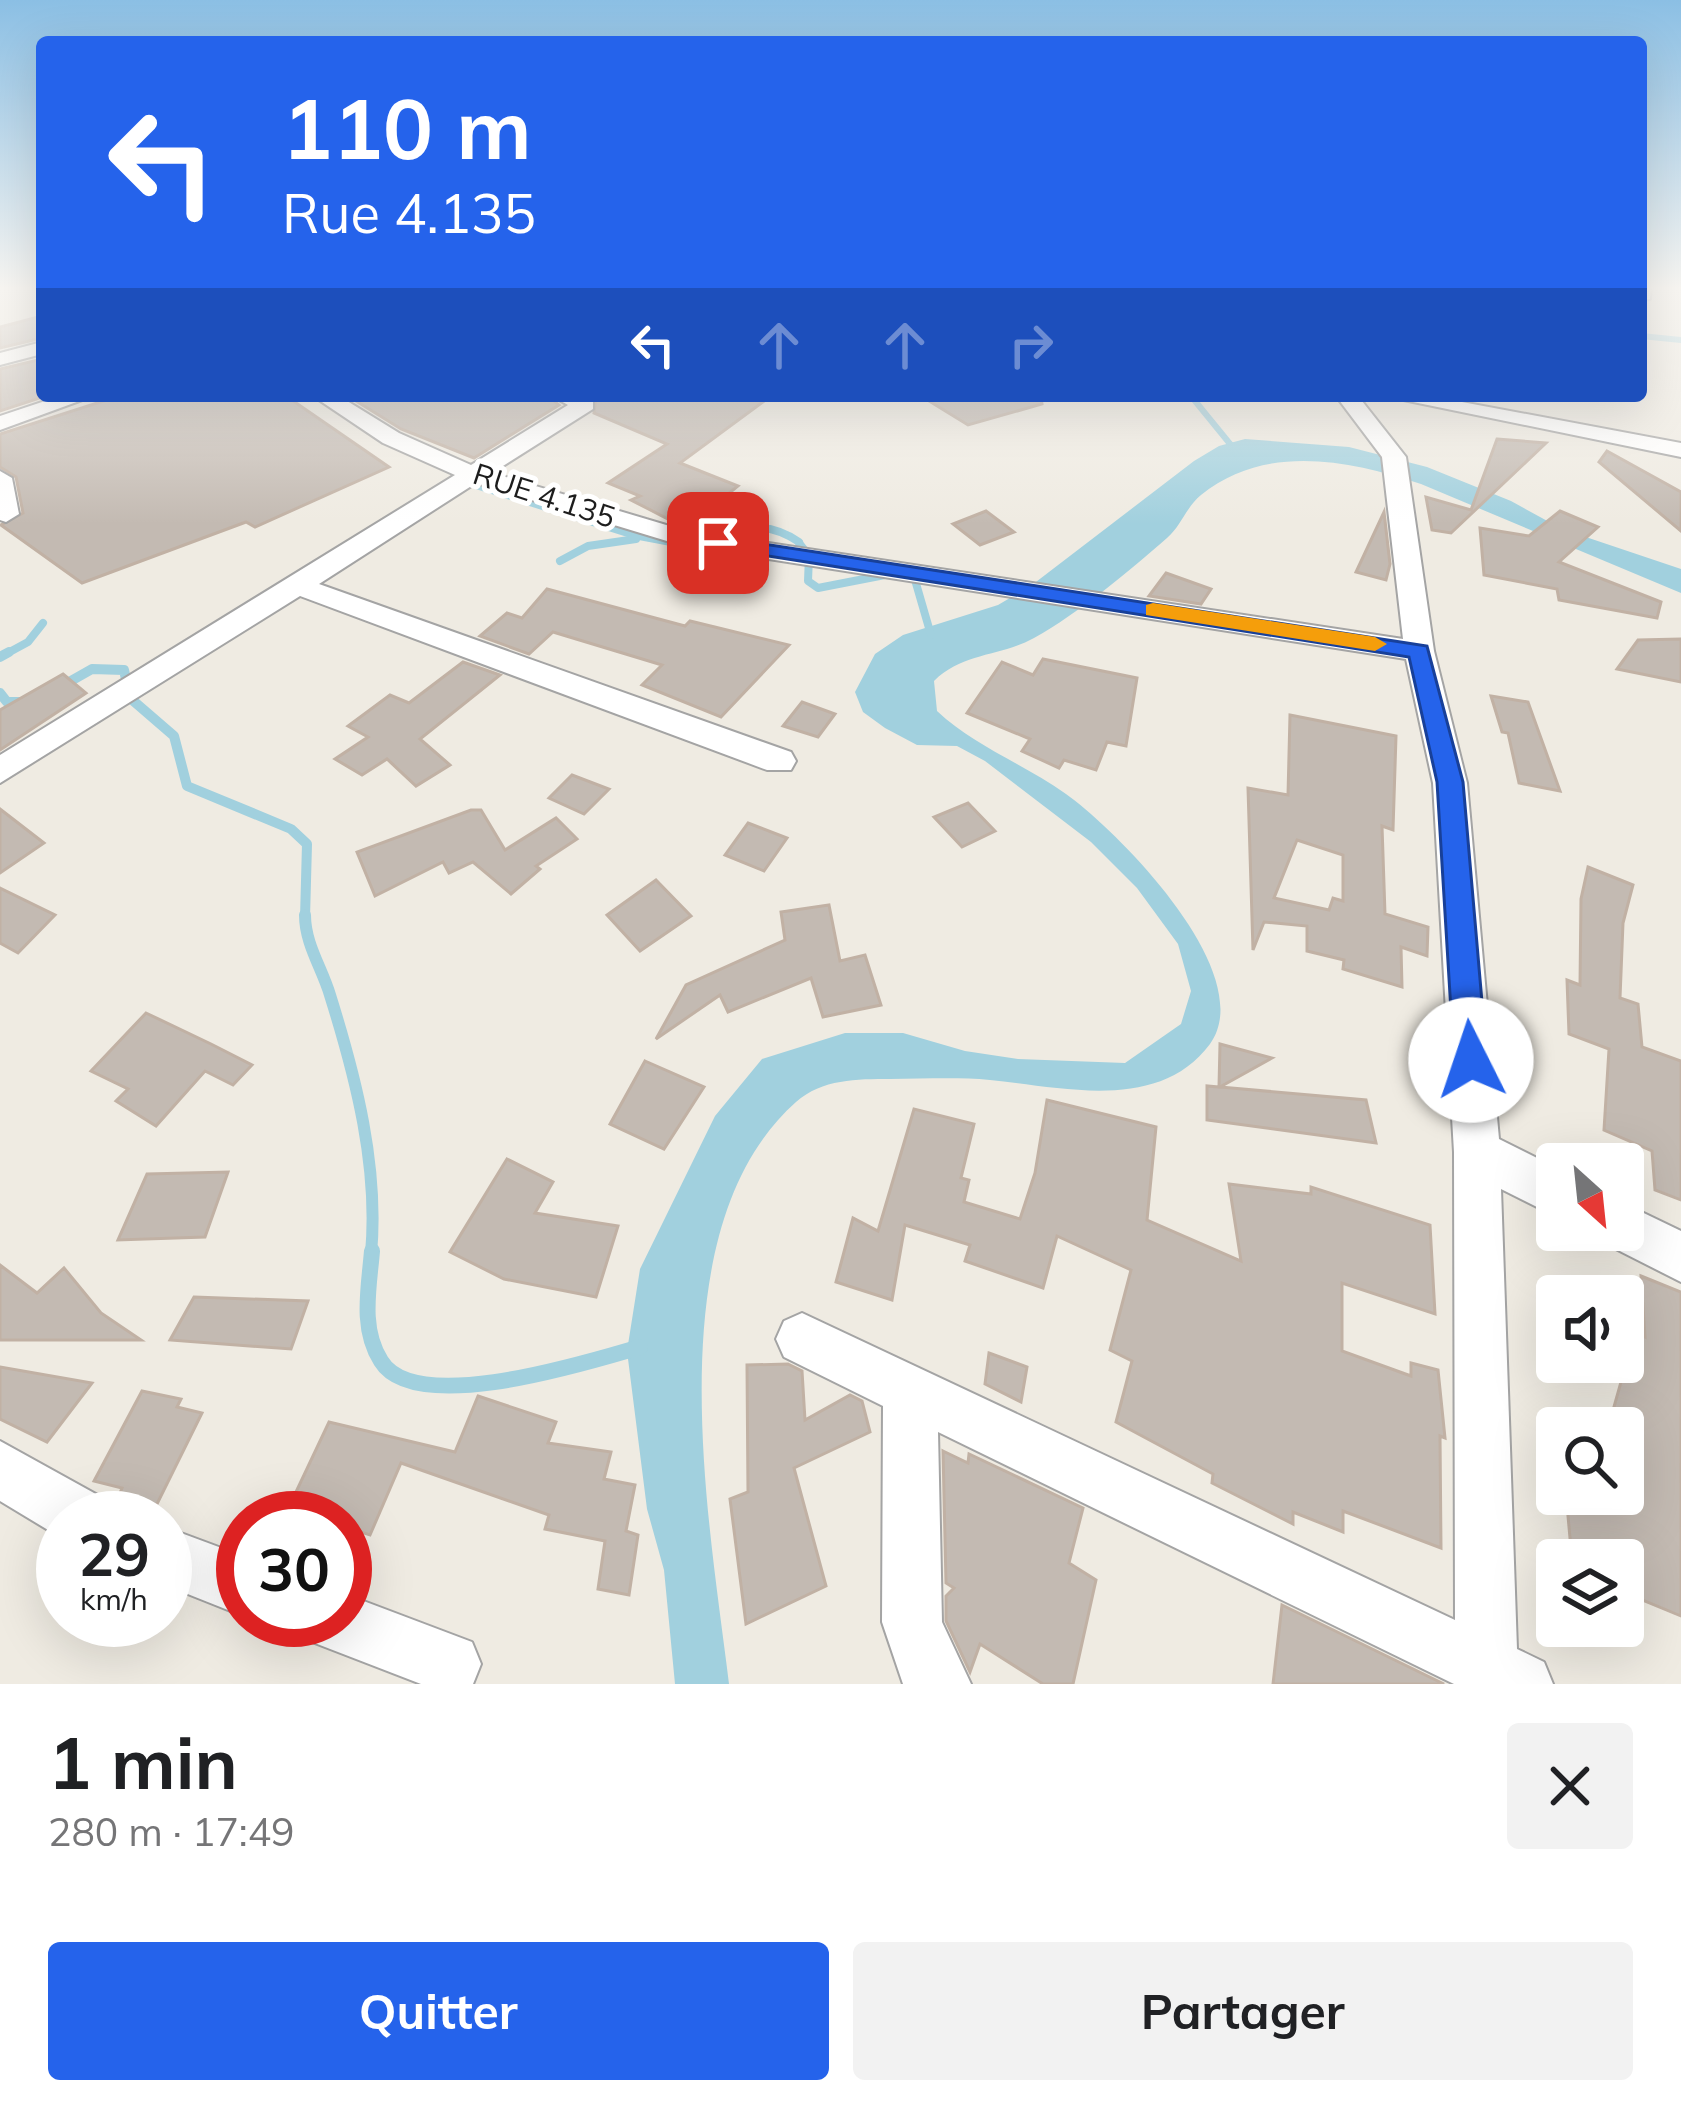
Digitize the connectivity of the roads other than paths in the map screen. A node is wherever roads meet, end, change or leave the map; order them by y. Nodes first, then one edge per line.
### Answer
1 (64, 402) edge
2 (334, 402) edge
3 (577, 402) edge
4 (1351, 402) edge
5 (1426, 402) edge
6 (0, 423) edge
7 (1681, 451) edge
8 (477, 476) junction
9 (0, 478) edge
10 (6, 514) dead end
11 (296, 584) junction
12 (1419, 651) junction
13 (779, 761) dead end
14 (0, 771) edge
15 (1477, 1152) junction
16 (1536, 1182) edge
17 (1644, 1238) edge
18 (1681, 1257) edge
19 (802, 1339) dead end
20 (910, 1391) junction
21 (0, 1469) edge
22 (37, 1491) edge
23 (372, 1634) edge
24 (450, 1664) dead end
25 (1499, 1678) edge
26 (940, 1684) edge

1 - 6 street
2 - 8 street, RUE 4.135
3 - 8 street
4 - 12 street
5 - 7 street
8 - 11 street
8 - 12 street, RUE 4.135
9 - 10 street
11 - 13 street
11 - 14 street
12 - 15 street
15 - 16 street
15 - 25 street
17 - 18 street
19 - 20 street
20 - 25 street
20 - 26 street
21 - 22 street
23 - 24 street

